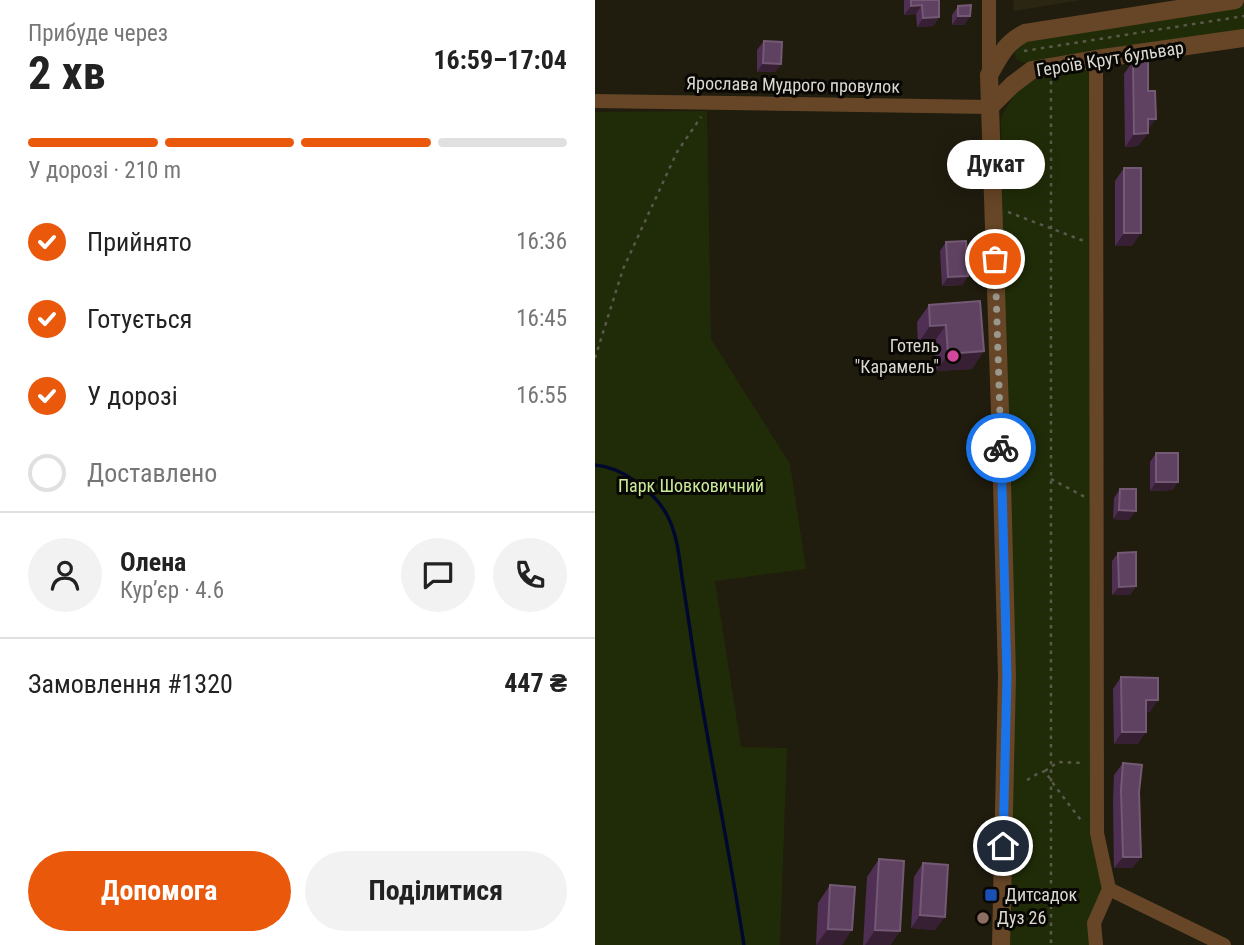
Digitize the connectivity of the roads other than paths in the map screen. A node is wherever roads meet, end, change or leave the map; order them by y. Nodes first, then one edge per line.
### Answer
1 (989, 0) edge
2 (1235, 0) edge
3 (1244, 38) edge
4 (1096, 59) junction
5 (989, 75) junction
6 (595, 101) edge
7 (990, 107) junction
8 (1109, 889) junction
9 (1001, 945) edge
10 (1096, 945) edge
11 (1224, 945) edge

1 - 5 street
2 - 5 street
3 - 4 street, Героїв Крут бульвар
4 - 7 street, Героїв Крут бульвар
4 - 8 street
5 - 7 street
6 - 7 street, Ярослава Мудрого провулок
7 - 9 street
8 - 10 street
8 - 11 street

